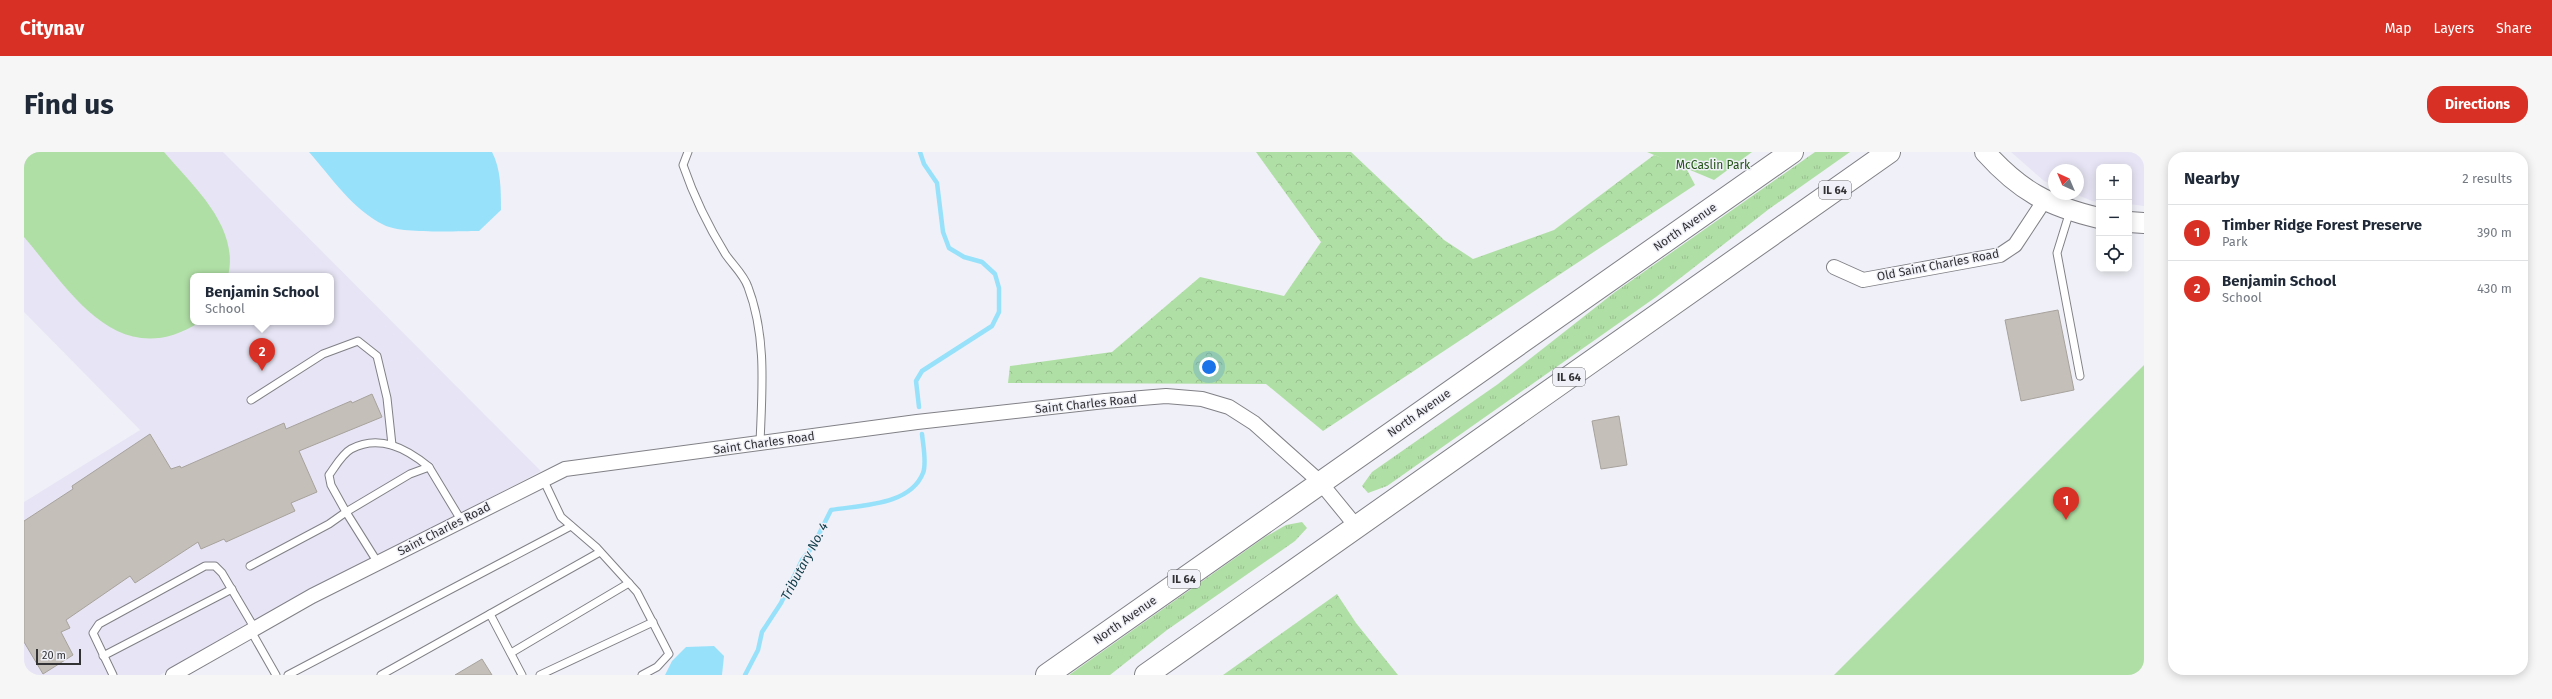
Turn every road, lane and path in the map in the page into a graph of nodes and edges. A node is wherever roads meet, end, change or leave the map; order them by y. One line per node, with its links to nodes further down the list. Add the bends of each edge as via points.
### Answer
1 (688, 152): 13 (lane, via 683,165 695,201 748,286 759,326 762,380)
2 (1792, 152): 17 (main road, North Avenue / IL 64)
3 (1889, 152): 21 (main road, IL 64)
4 (1984, 152): 5 (street, via 2017,183)
5 (2044, 201): 6 (street); 10 (street, Old Saint Charles Road, via 2015,245 2000,255 1863,280)
6 (2070, 211): 7 (street); 11 (lane, via 2057,252)
7 (2096, 217)
8 (2132, 222): 9 (street)
9 (2144, 223)
10 (1834, 267)
11 (2080, 376)
12 (251, 400): 14 (lane, via 323,354 358,342 377,356 387,398)
13 (760, 443): 16 (street, Saint Charles Road, via 565,469); 17 (street, Saint Charles Road, via 917,422 1166,396 1202,399 1229,407 1254,423)
14 (392, 445): 15 (lane, via 416,456); 18 (lane, via 384,442 350,450 329,475 331,485)
15 (429, 467): 18 (lane, via 410,474); 19 (lane)
16 (543, 479): 19 (street, Saint Charles Road); 20 (lane, via 561,517)
17 (1320, 482): 21 (street, Saint Charles Road); 40 (main road, North Avenue / IL 64)
18 (346, 512): 23 (lane); 24 (lane, via 329,524)
19 (461, 520): 23 (street, Saint Charles Road)
20 (571, 526): 22 (lane); 35 (lane)
21 (1356, 526): 41 (main road, IL 64)
22 (600, 552): 25 (lane); 27 (lane)
23 (378, 563): 29 (street, Saint Charles Road)
24 (250, 566)
25 (629, 583): 28 (lane, via 637,592); 30 (lane)
26 (232, 589): 29 (lane); 31 (lane); 31 (lane, via 215,566 206,566 99,624 93,633)
27 (490, 614): 30 (lane); 36 (lane)
28 (653, 622): 38 (lane); 39 (lane, via 669,654 657,668)
29 (253, 630): 33 (street, Saint Charles Road); 34 (lane)
30 (511, 653): 37 (lane)
31 (103, 656): 32 (lane)
32 (113, 675)
33 (173, 675)
34 (276, 675)
35 (288, 675)
36 (381, 675)
37 (522, 675)
38 (540, 675)
39 (642, 675)
40 (1047, 675)
41 (1146, 675)

